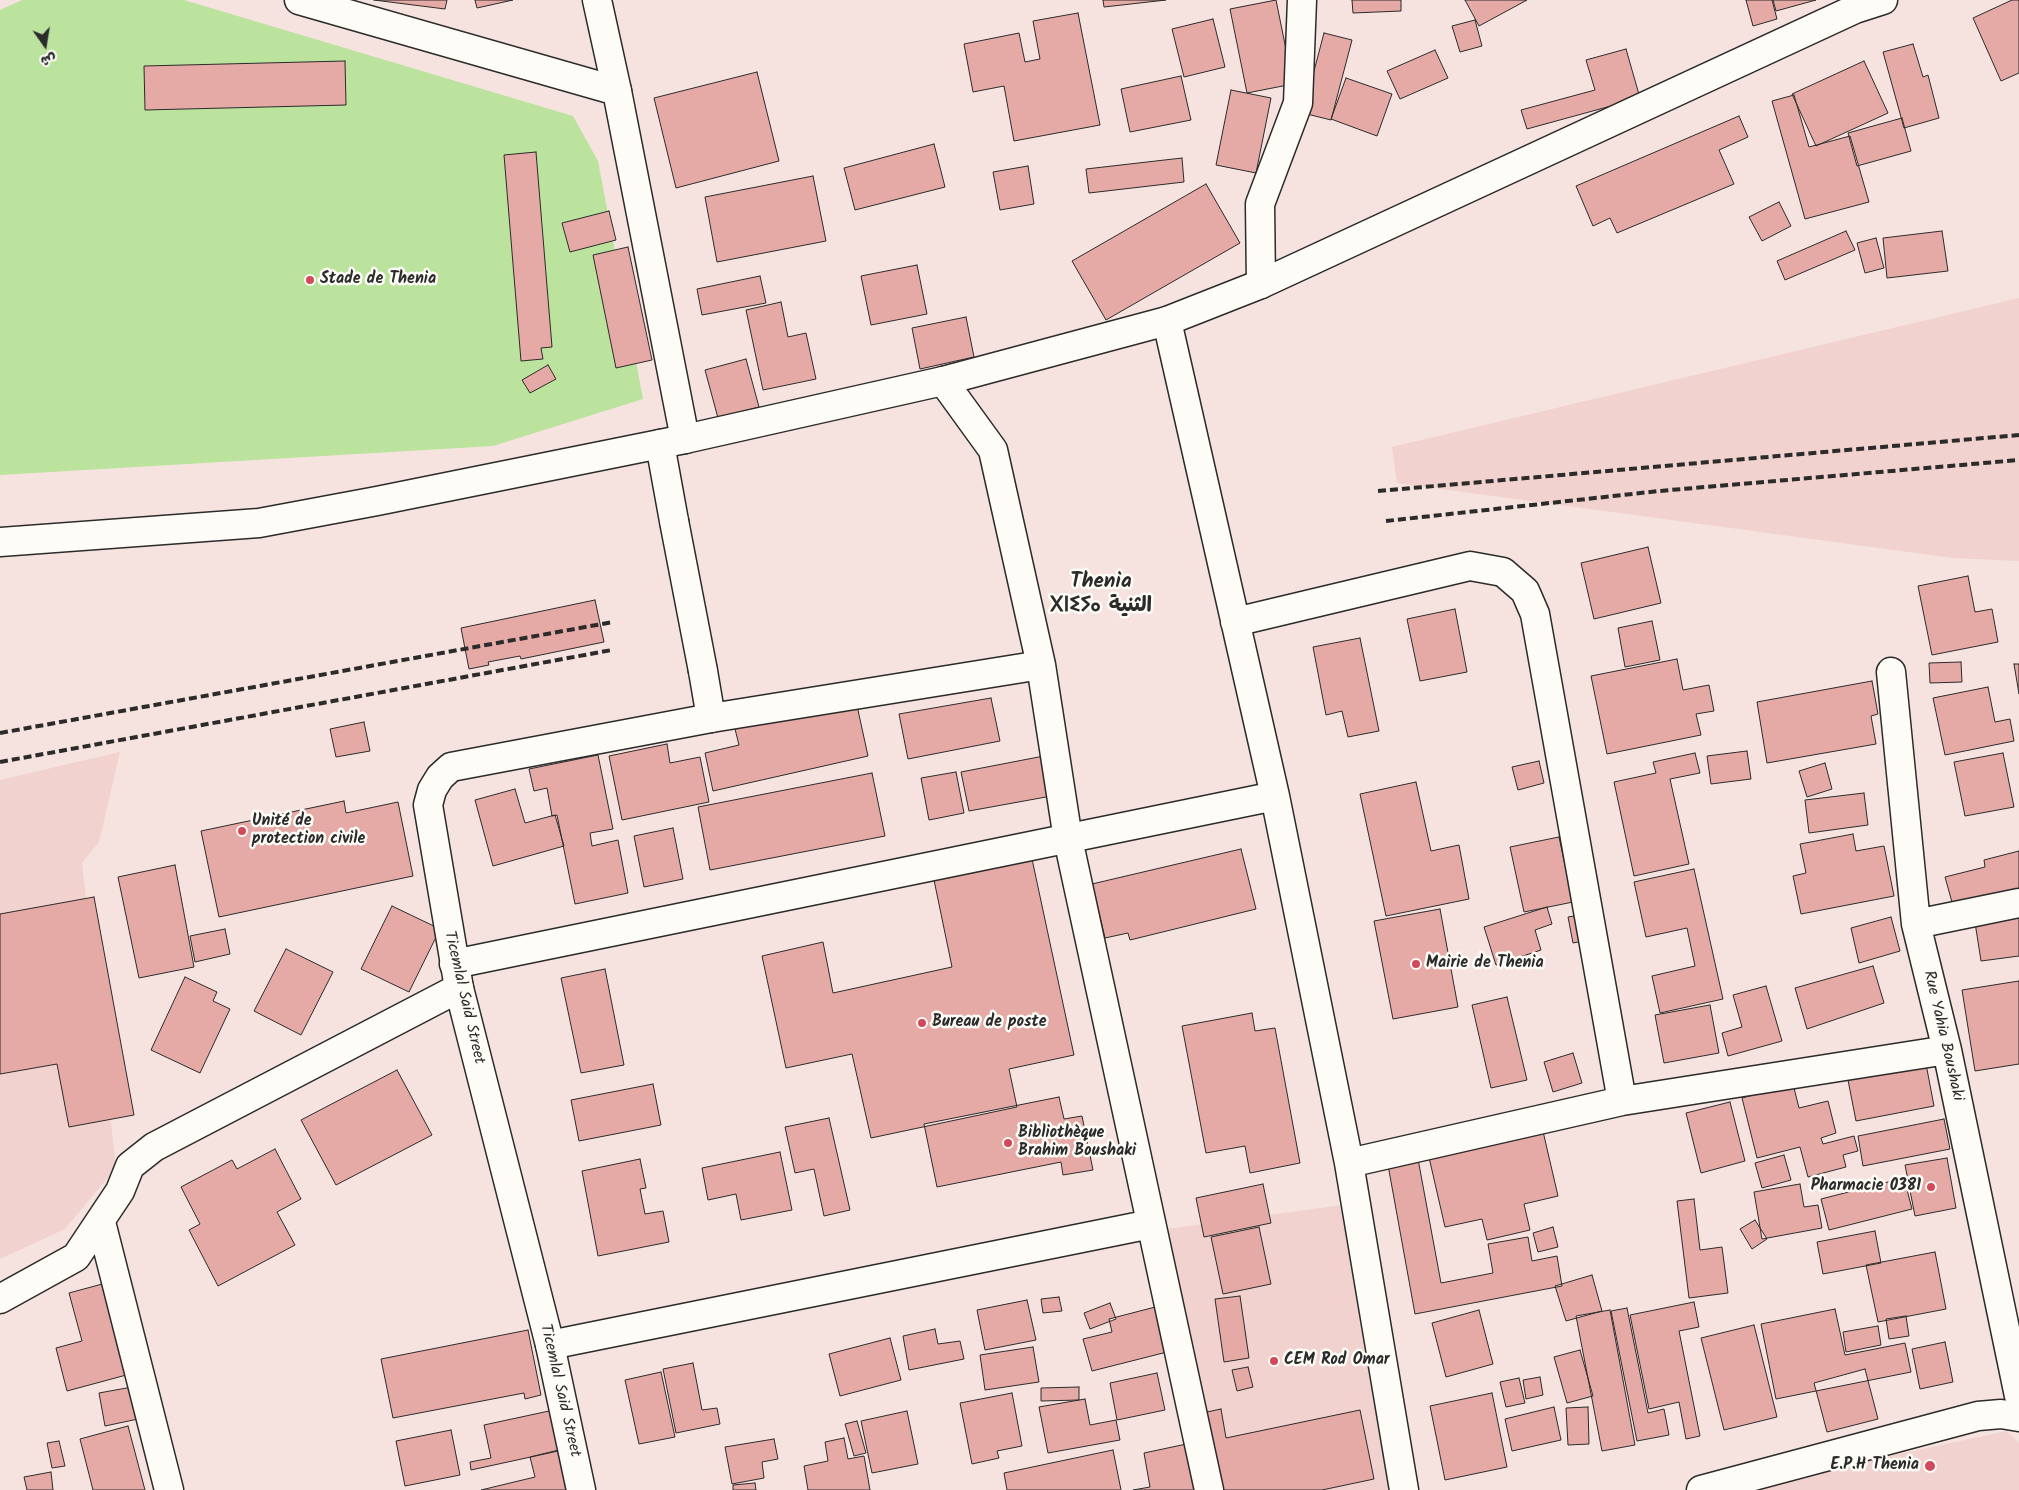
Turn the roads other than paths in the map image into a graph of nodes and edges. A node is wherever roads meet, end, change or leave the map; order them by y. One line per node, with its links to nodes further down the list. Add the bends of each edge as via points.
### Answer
1 (300, 0): 6 (street)
2 (597, 0): 6 (street)
3 (1302, 0): 7 (street, via 1298,103 1260,204)
4 (1883, 0): 5 (street)
5 (1854, 5): 7 (street)
6 (617, 91): 10 (street)
7 (1261, 284): 8 (street)
8 (1166, 320): 9 (street); 12 (street)
9 (944, 381): 10 (street); 13 (street, via 993,450)
10 (672, 442): 11 (street, via 259,523); 15 (street, bridge, via 674,521)
11 (0, 542)
12 (1235, 622): 16 (street); 22 (street, via 1470,566 1503,572 1525,591 1535,614)
13 (1041, 665): 15 (street, Ticemlal Said Street); 17 (street)
14 (1891, 672): 19 (street, Rue Yahia Boushaki)
15 (711, 718): 20 (street, Ticemlal Said Street, via 451,767 440,777 432,790 428,812)
16 (1275, 796): 17 (street); 23 (street)
17 (1068, 838): 20 (street); 25 (street)
18 (2019, 903): 19 (street)
19 (1916, 924): 21 (street, Rue Yahia Boushaki)
20 (456, 976): 24 (street, via 154,1147 130,1166 120,1191); 27 (street, Ticemlal Said Street)
21 (1947, 1050): 22 (street); 28 (street, Rue Yahia Boushaki)
22 (1622, 1101): 23 (street)
23 (1349, 1163): 33 (street)
24 (101, 1222): 26 (street, via 76,1257); 30 (street)
25 (1151, 1224): 27 (street); 32 (street)
26 (0, 1299)
27 (550, 1345): 31 (street, Ticemlal Said Street)
28 (2019, 1396)
29 (2019, 1417): 34 (street, via 2001,1414 1978,1416)
30 (170, 1490)
31 (581, 1490)
32 (1208, 1490)
33 (1404, 1490)
34 (1700, 1490)

